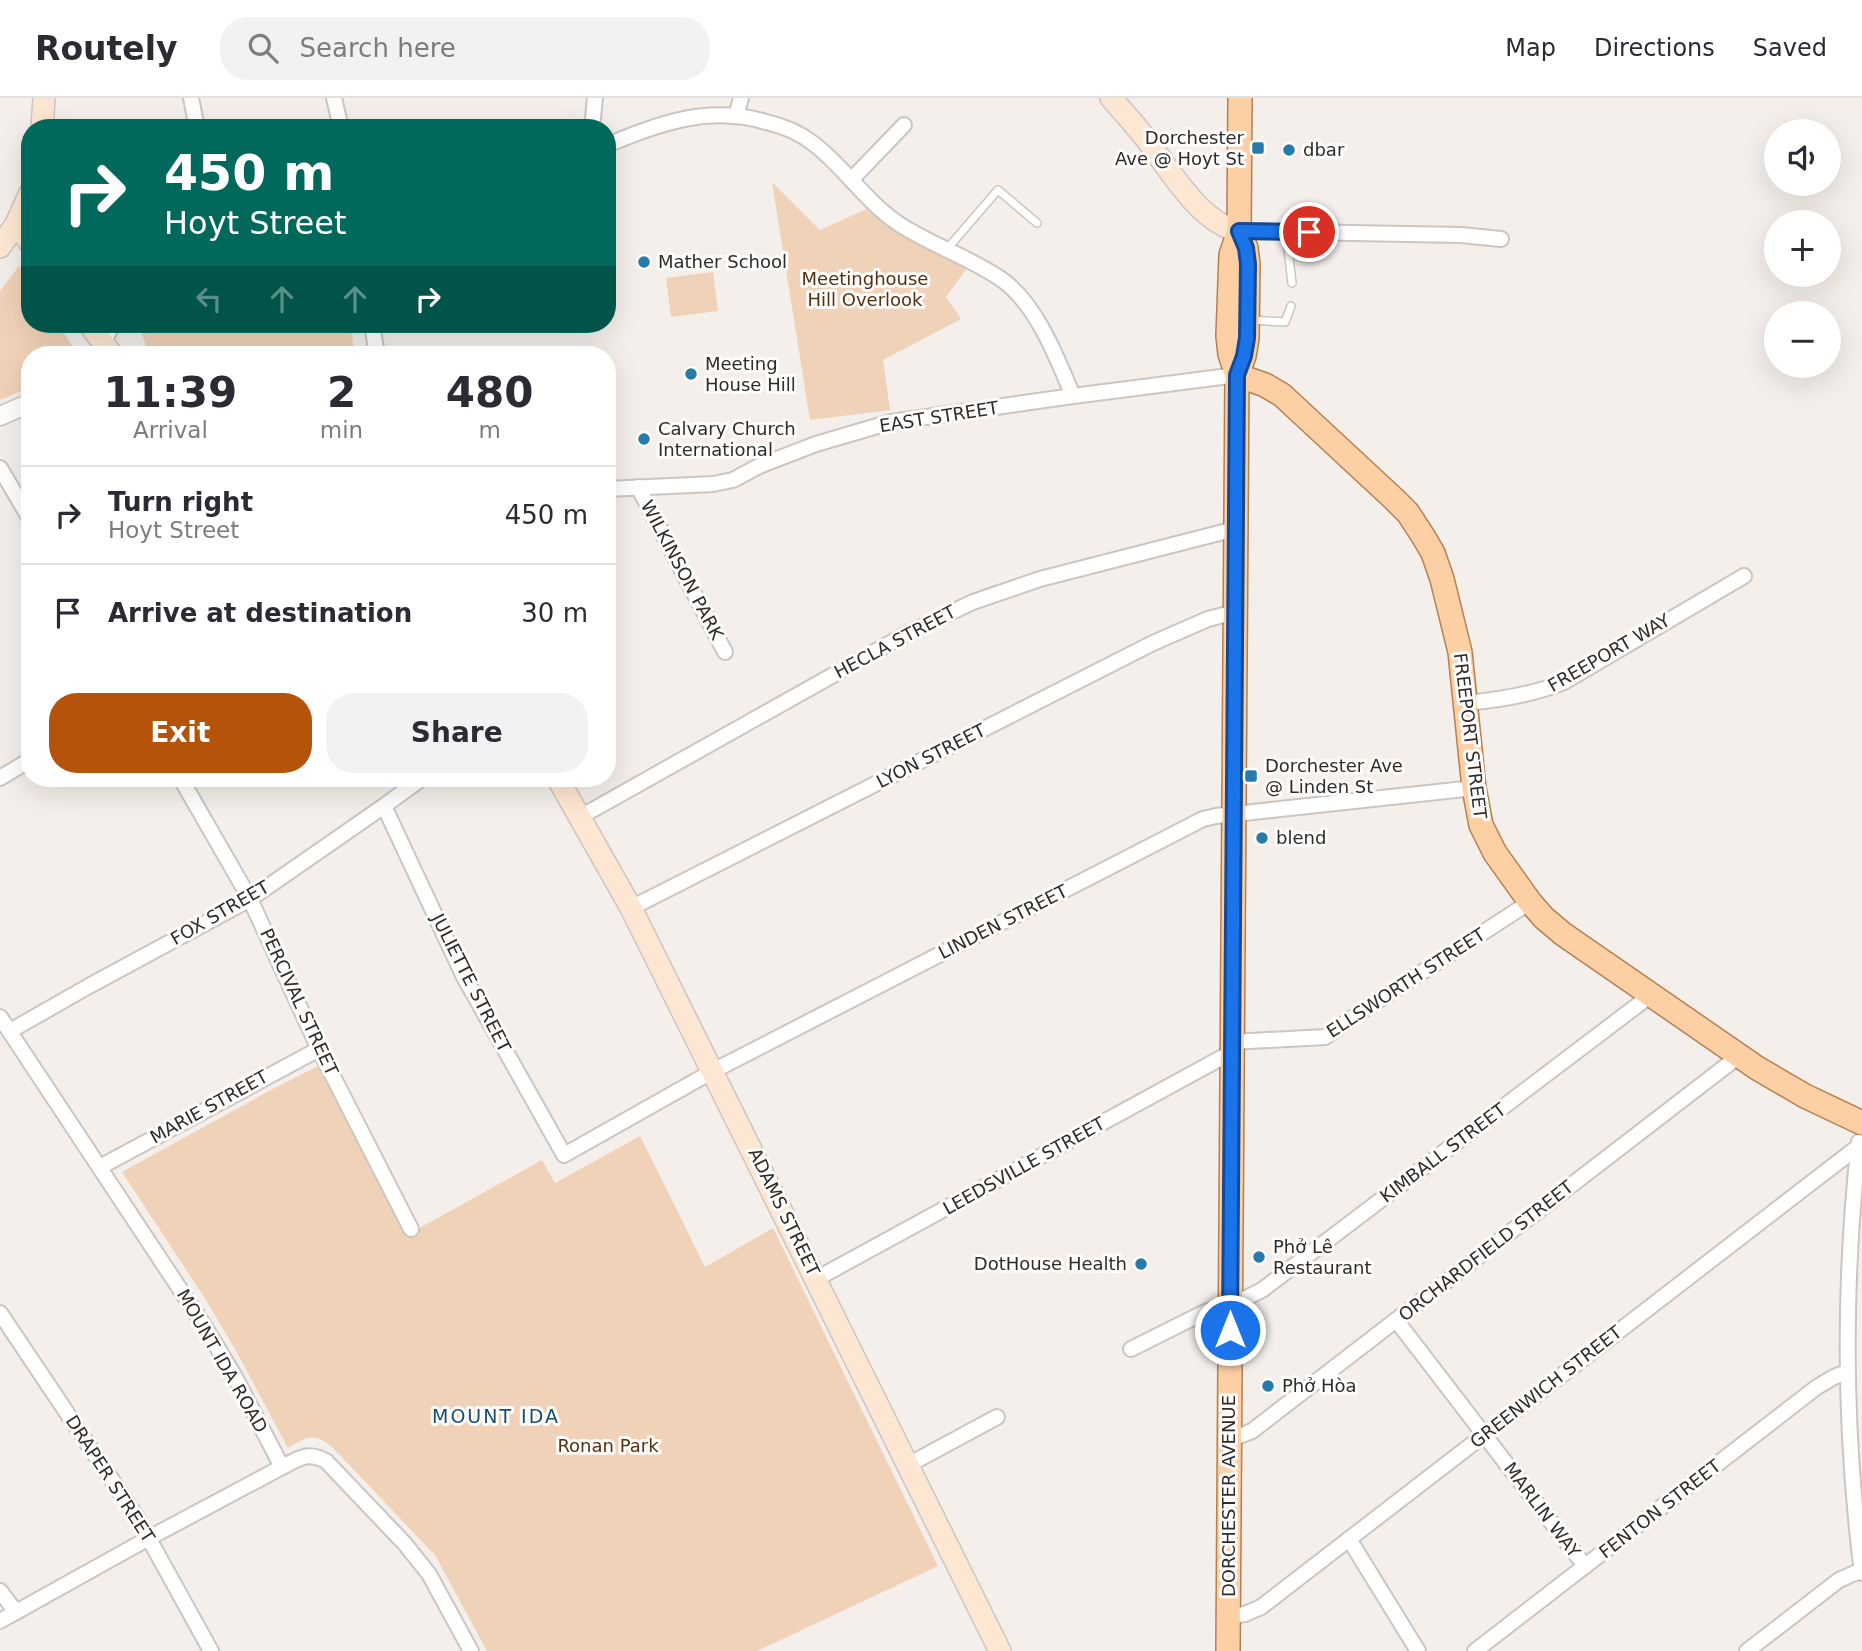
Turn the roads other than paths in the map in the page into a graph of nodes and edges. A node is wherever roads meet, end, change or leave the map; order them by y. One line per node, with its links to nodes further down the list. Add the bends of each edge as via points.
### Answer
1 (44, 98): 9 (main road)
2 (191, 98): 10 (street)
3 (334, 98): 11 (street)
4 (595, 98): 12 (street)
5 (741, 98): 8 (street)
6 (1111, 98): 20 (main road, via 1193,200 1211,218)
7 (1240, 98): 20 (main road, DORCHESTER AVENUE)
8 (736, 116): 14 (street, via 679,120); 15 (street, via 788,128 814,144)
9 (43, 119)
10 (195, 119)
11 (339, 119)
12 (593, 119)
13 (904, 125): 15 (street)
14 (616, 141)
15 (851, 180): 24 (street, via 897,223)
16 (21, 213): 18 (main road)
17 (1037, 223): 24 (lane, via 998,190)
18 (16, 224): 19 (main road); 23 (main road)
19 (21, 231)
20 (1239, 231): 21 (street); 27 (main road, DORCHESTER AVENUE, via 1248,256); 28 (main road, DORCHESTER AVENUE, via 1231,255 1228,336)
21 (1286, 232): 22 (street); 25 (lane)
22 (1501, 239)
23 (0, 247)
24 (946, 250): 29 (street, via 1003,280 1022,297)
25 (1292, 283)
26 (1291, 306): 27 (lane, via 1286,322)
27 (1247, 320): 28 (main road, DORCHESTER AVENUE)
28 (1237, 375): 29 (street, EAST STREET); 36 (main road, DORCHESTER AVENUE); 40 (main road, FREEPORT STREET, via 1288,400 1394,499 1419,529 1436,561 1452,615)
29 (1073, 396): 33 (street, EAST STREET, via 891,422 816,444 733,480)
30 (21, 407): 31 (street)
31 (0, 416)
32 (0, 468): 35 (street)
33 (638, 487): 34 (street, EAST STREET); 39 (street, WILKINSON PARK)
34 (616, 488)
35 (21, 504)
36 (1235, 529): 38 (main road, DORCHESTER AVENUE); 49 (street, HECLA STREET, via 1040,579 973,602 900,637)
37 (1744, 576): 40 (street, FREEPORT WAY, via 1564,682 1509,699)
38 (1235, 612): 48 (main road, DORCHESTER AVENUE); 52 (street, LYON STREET, via 1153,643)
39 (725, 652)
40 (1466, 703): 46 (main road, FREEPORT STREET)
41 (21, 765): 42 (street)
42 (0, 778)
43 (186, 787): 50 (street, PERCIVAL STREET)
44 (410, 787): 47 (street, FOX STREET)
45 (563, 787): 49 (main road, ADAMS STREET)
46 (1474, 788): 48 (street, LINDEN STREET); 51 (main road, FREEPORT STREET, via 1478,817 1490,845)
47 (384, 806): 50 (street, FOX STREET); 61 (street, JULIETTE STREET, via 463,975)
48 (1233, 814): 56 (main road, DORCHESTER AVENUE); 59 (street, LINDEN STREET, via 1203,819)
49 (580, 817): 52 (main road, ADAMS STREET)
50 (250, 899): 55 (street, FOX STREET); 57 (street, PERCIVAL STREET)
51 (1530, 902): 53 (main road, FREEPORT STREET, via 1563,934); 56 (street, ELLSWORTH STREET, via 1325,1037)
52 (631, 908): 59 (main road, ADAMS STREET)
53 (1651, 995): 58 (main road, FREEPORT STREET); 65 (street, KIMBALL STREET, via 1262,1290)
54 (0, 1017): 55 (street, MOUNT IDA ROAD)
55 (10, 1031): 62 (street, MOUNT IDA ROAD)
56 (1232, 1047): 64 (street, LEEDSVILLE STREET); 65 (main road, DORCHESTER AVENUE)
57 (319, 1049): 62 (street, MARIE STREET); 63 (street, PERCIVAL STREET)
58 (1739, 1056): 60 (main road, FREEPORT STREET); 67 (street, ORCHARDFIELD STREET)
59 (713, 1070): 61 (street, LINDEN STREET); 64 (main road, ADAMS STREET)
60 (1861, 1131): 69 (street, via 1849,1262); 71 (street, GREENWICH STREET)
61 (564, 1156)
62 (100, 1167): 74 (street, MOUNT IDA ROAD, via 205,1327)
63 (411, 1229)
64 (816, 1279): 73 (main road, ADAMS STREET)
65 (1230, 1303): 68 (street, KIMBALL STREET); 72 (main road, DORCHESTER AVENUE)
66 (0, 1313): 75 (street, DRAPER STREET)
67 (1396, 1320): 71 (street, MARLIN WAY); 72 (street, ORCHARDFIELD STREET, via 1252,1431)
68 (1131, 1349)
69 (1847, 1372): 77 (street, FENTON STREET, via 1817,1387); 78 (street)
70 (997, 1417): 73 (street)
71 (1484, 1435): 76 (street, GREENWICH STREET); 77 (street, MARLIN WAY)
72 (1229, 1440): 81 (main road, DORCHESTER AVENUE)
73 (908, 1465): 83 (main road, ADAMS STREET)
74 (282, 1467): 75 (street); 85 (street, via 304,1456 326,1461 429,1574)
75 (149, 1538): 80 (street); 84 (street, DRAPER STREET)
76 (1349, 1539): 81 (street, GREENWICH STREET, via 1261,1607); 87 (street)
77 (1585, 1566): 88 (street, FENTON STREET)
78 (1862, 1572): 89 (street, via 1839,1580)
79 (0, 1591): 80 (street)
80 (16, 1612): 82 (street)
81 (1228, 1617): 86 (main road, DORCHESTER AVENUE)
82 (0, 1621)
83 (995, 1649)
84 (211, 1651)
85 (471, 1651)
86 (1228, 1651)
87 (1419, 1651)
88 (1475, 1651)
89 (1747, 1651)

